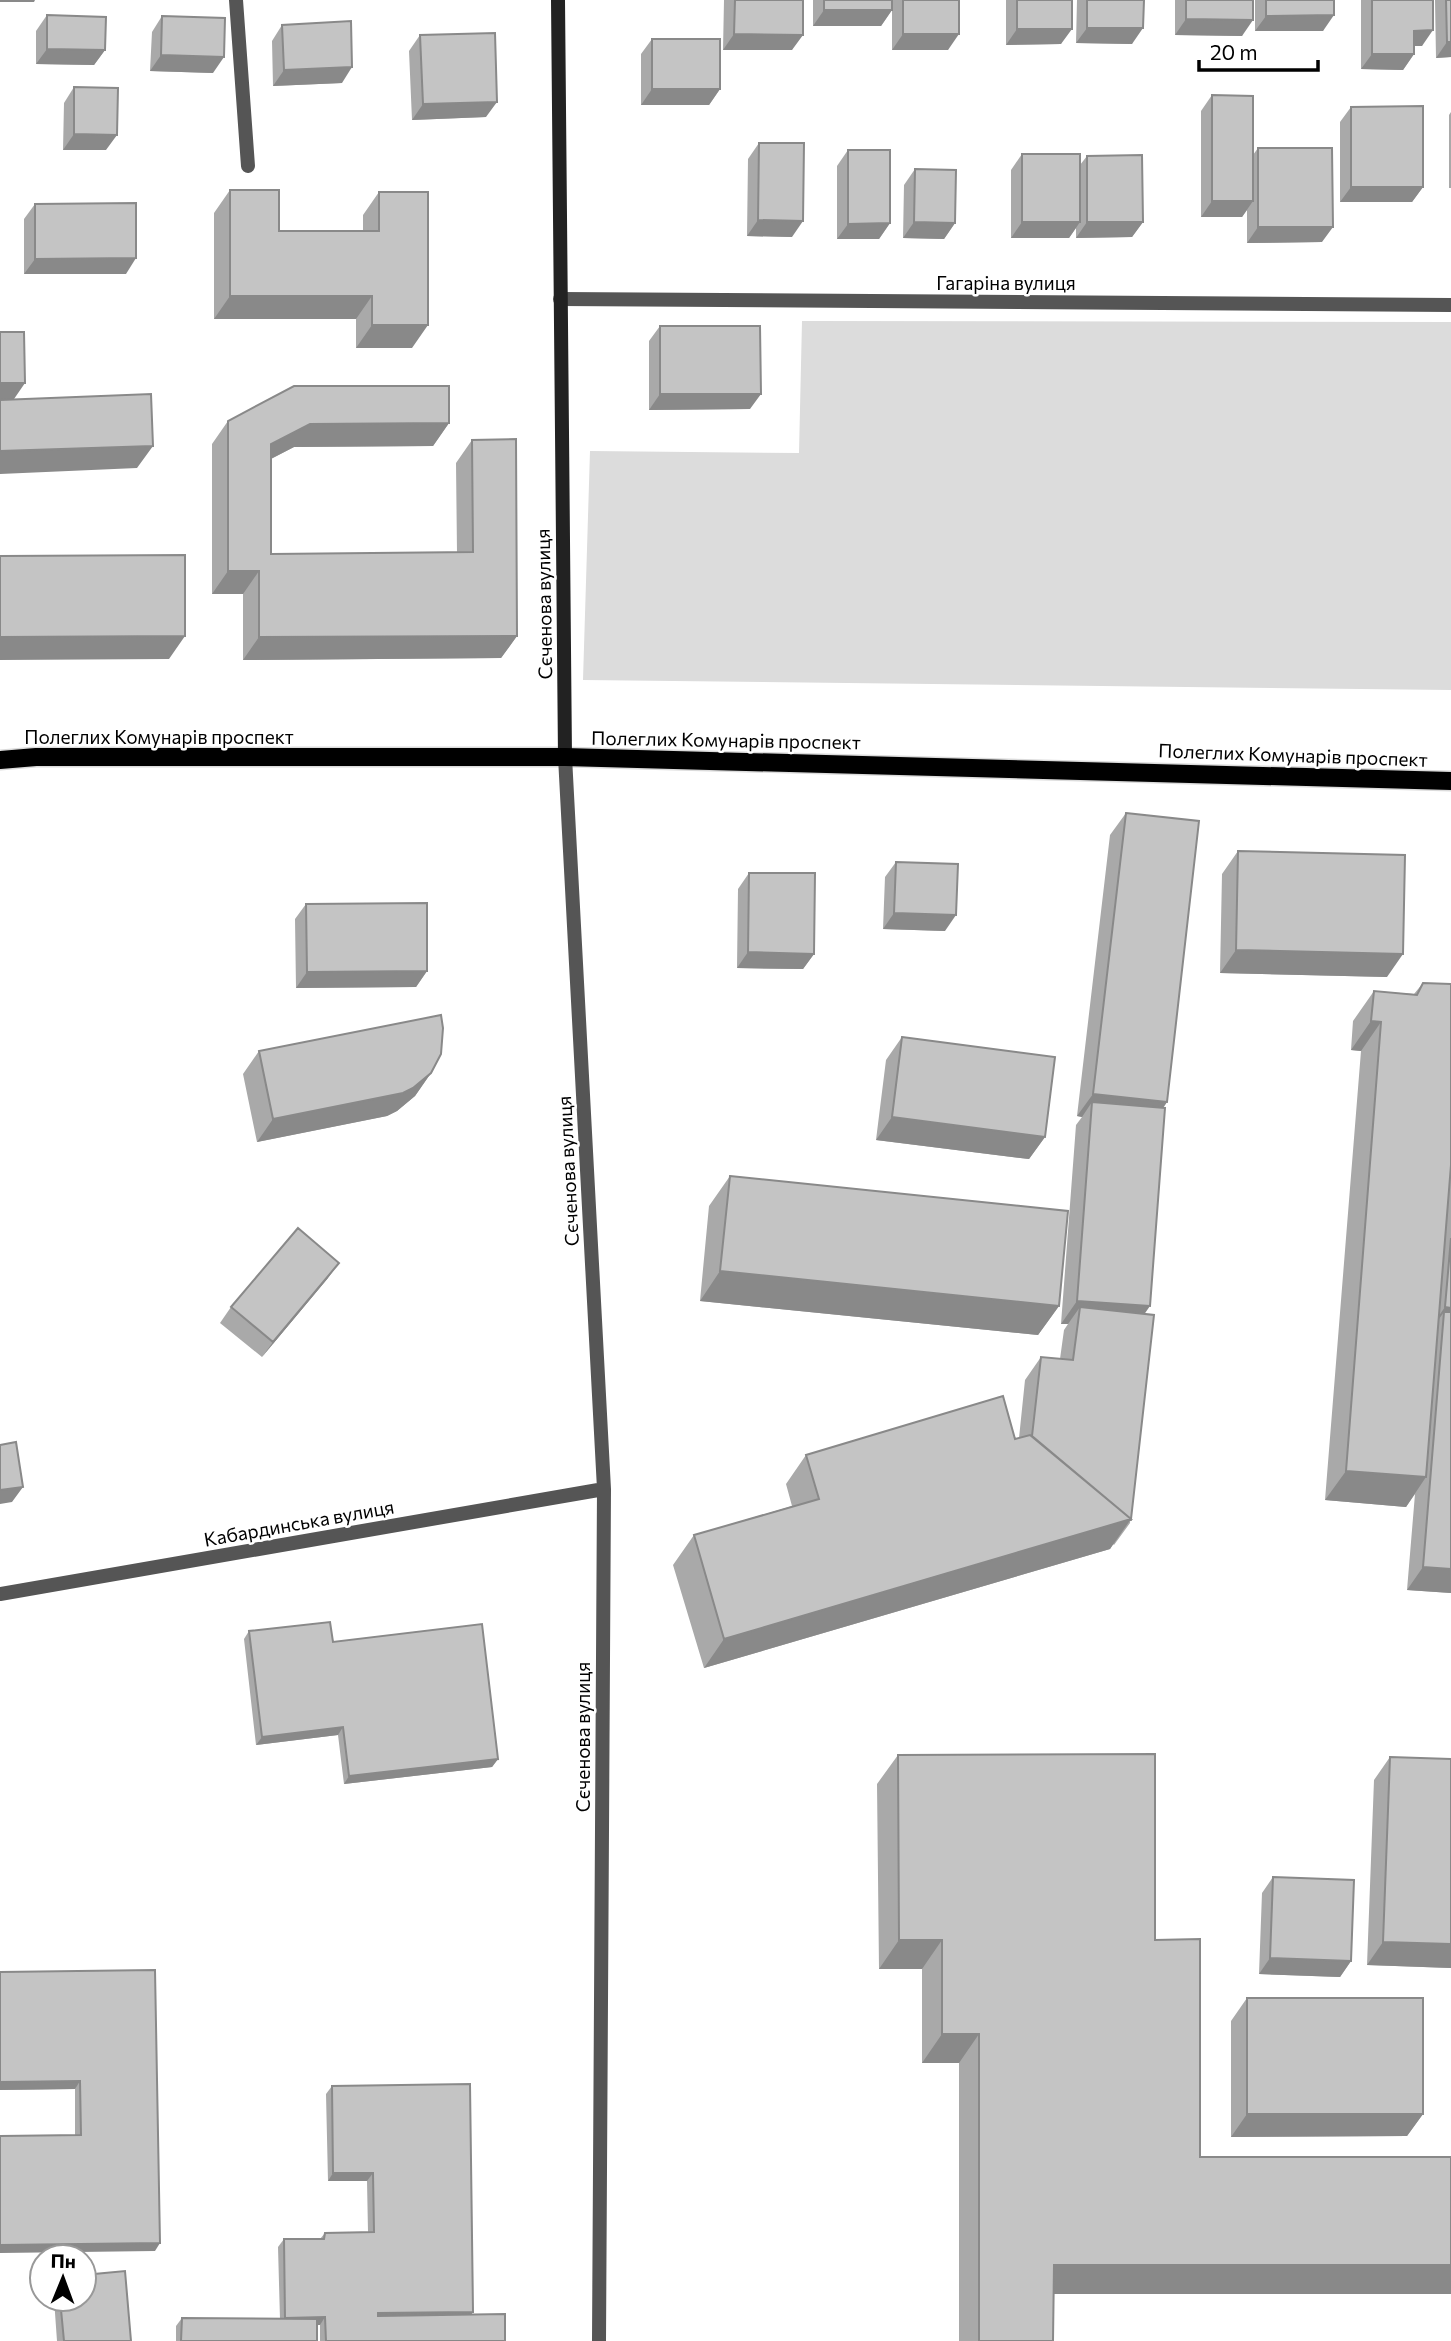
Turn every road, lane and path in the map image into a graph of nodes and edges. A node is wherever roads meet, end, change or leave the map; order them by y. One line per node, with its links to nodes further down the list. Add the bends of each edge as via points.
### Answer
1 (236, 0): 3 (street)
2 (558, 0): 4 (street, Сєченова вулиця)
3 (248, 166)
4 (560, 299): 5 (street, Гагаріна вулиця); 6 (street, Сєченова вулиця)
5 (1451, 305)
6 (565, 757): 7 (main road, Полеглих Комунарів проспект); 8 (main road, Полеглих Комунарів проспект); 9 (street, Сєченова вулиця)
7 (0, 760)
8 (1451, 781)
9 (604, 1489): 10 (street, Кабардинська вулиця); 11 (street, Сєченова вулиця)
10 (0, 1594)
11 (599, 2341)

